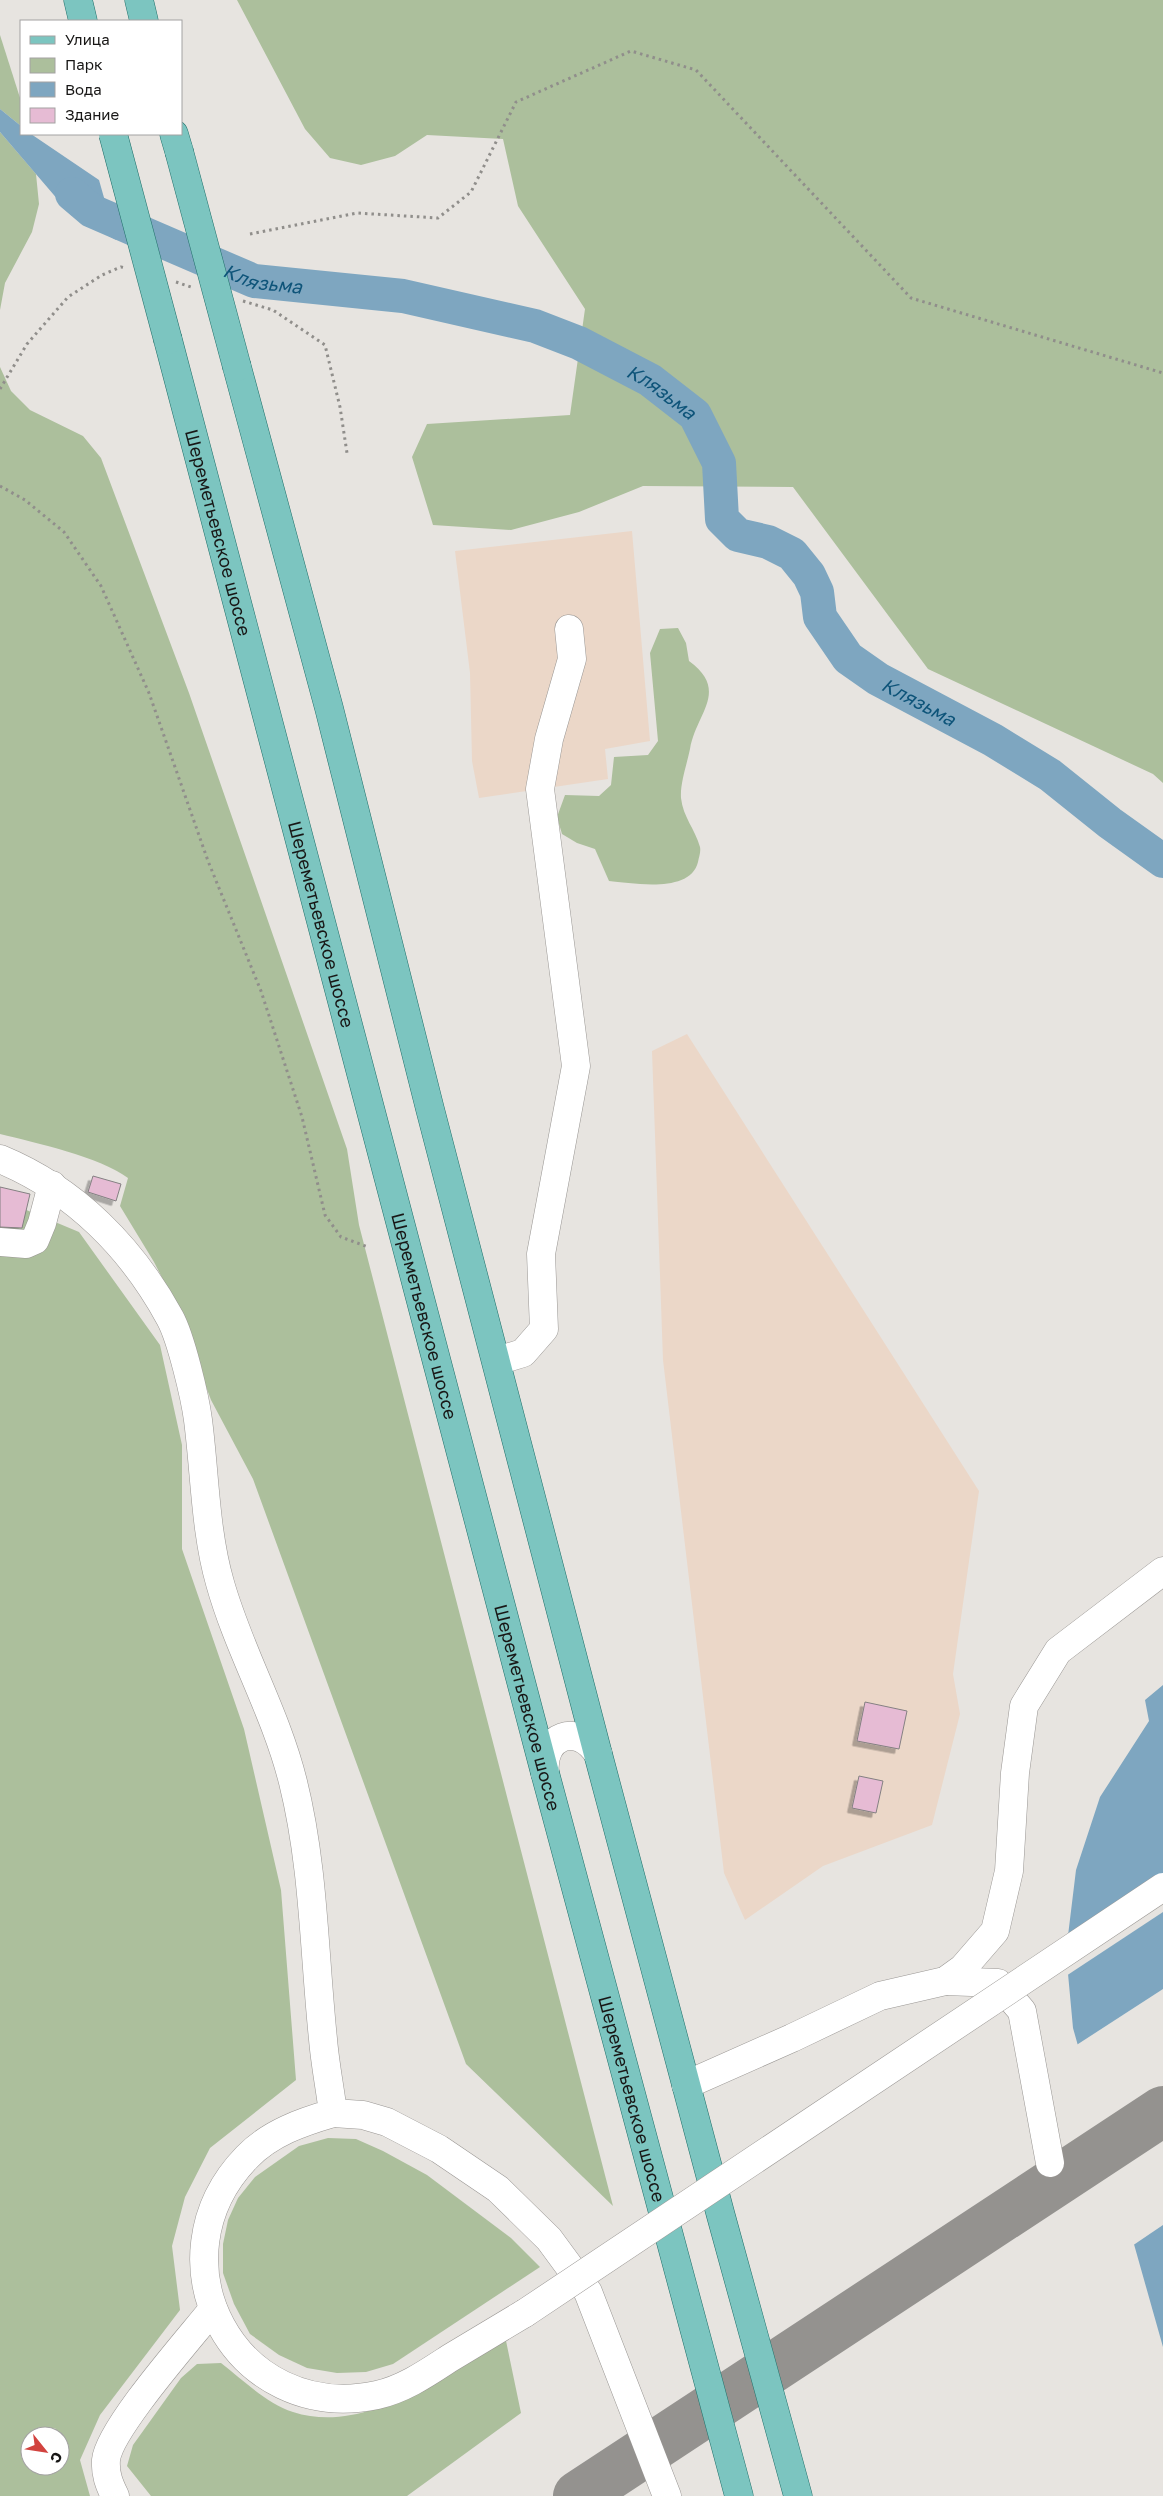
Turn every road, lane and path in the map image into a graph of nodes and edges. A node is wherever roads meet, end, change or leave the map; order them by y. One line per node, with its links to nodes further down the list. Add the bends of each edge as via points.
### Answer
1 (78, 0): 3 (main road)
2 (139, 0): 4 (main road)
3 (83, 20)
4 (144, 20)
5 (113, 135): 18 (main road, Шереметьевское шоссе, bridge)
6 (177, 142): 15 (main road, bridge, via 329,708)
7 (250, 234): 8 (path, via 357,213 438,218 471,192 516,102 631,51 696,70 911,298)
8 (1163, 373)
9 (0, 486): 14 (path, via 25,500 64,532 101,586 149,693 208,861 261,991 302,1117 325,1215 341,1237)
10 (569, 629): 15 (street, via 572,659 540,789 576,1066 541,1254 544,1330 523,1353)
11 (0, 1159): 12 (street)
12 (52, 1185): 13 (street, via 35,1240 26,1244); 22 (street, via 108,1230 132,1257 172,1320 198,1417 219,1581 293,1780 306,1846 323,2040)
13 (0, 1242)
14 (368, 1247)
15 (497, 1361): 17 (main road)
16 (1163, 1571): 20 (street, via 1058,1651 1024,1706 1015,1773 1009,1871 995,1931 963,1968)
17 (598, 1754): 18 (street, via 592,1744 581,1737 568,1736 548,1748 544,1760); 21 (main road)
18 (545, 1773): 27 (main road, Шереметьевское шоссе)
19 (1163, 1887): 24 (street, bridge, via 525,2313 408,2385 377,2395 346,2399 314,2396 284,2387 245,2359 222,2332)
20 (945, 1981): 21 (street, via 880,1996); 23 (street, via 998,1984 1022,2011)
21 (686, 2084): 28 (main road)
22 (333, 2113): 24 (street, via 306,2121 266,2141 247,2156 232,2175 218,2198 203,2257 205,2284); 26 (street, via 363,2115 387,2122 439,2149 498,2190 549,2239 588,2292)
23 (1050, 2163)
24 (213, 2309): 25 (street, via 116,2432 106,2458 107,2480)
25 (116, 2496)
26 (667, 2496)
27 (739, 2496)
28 (798, 2496)

